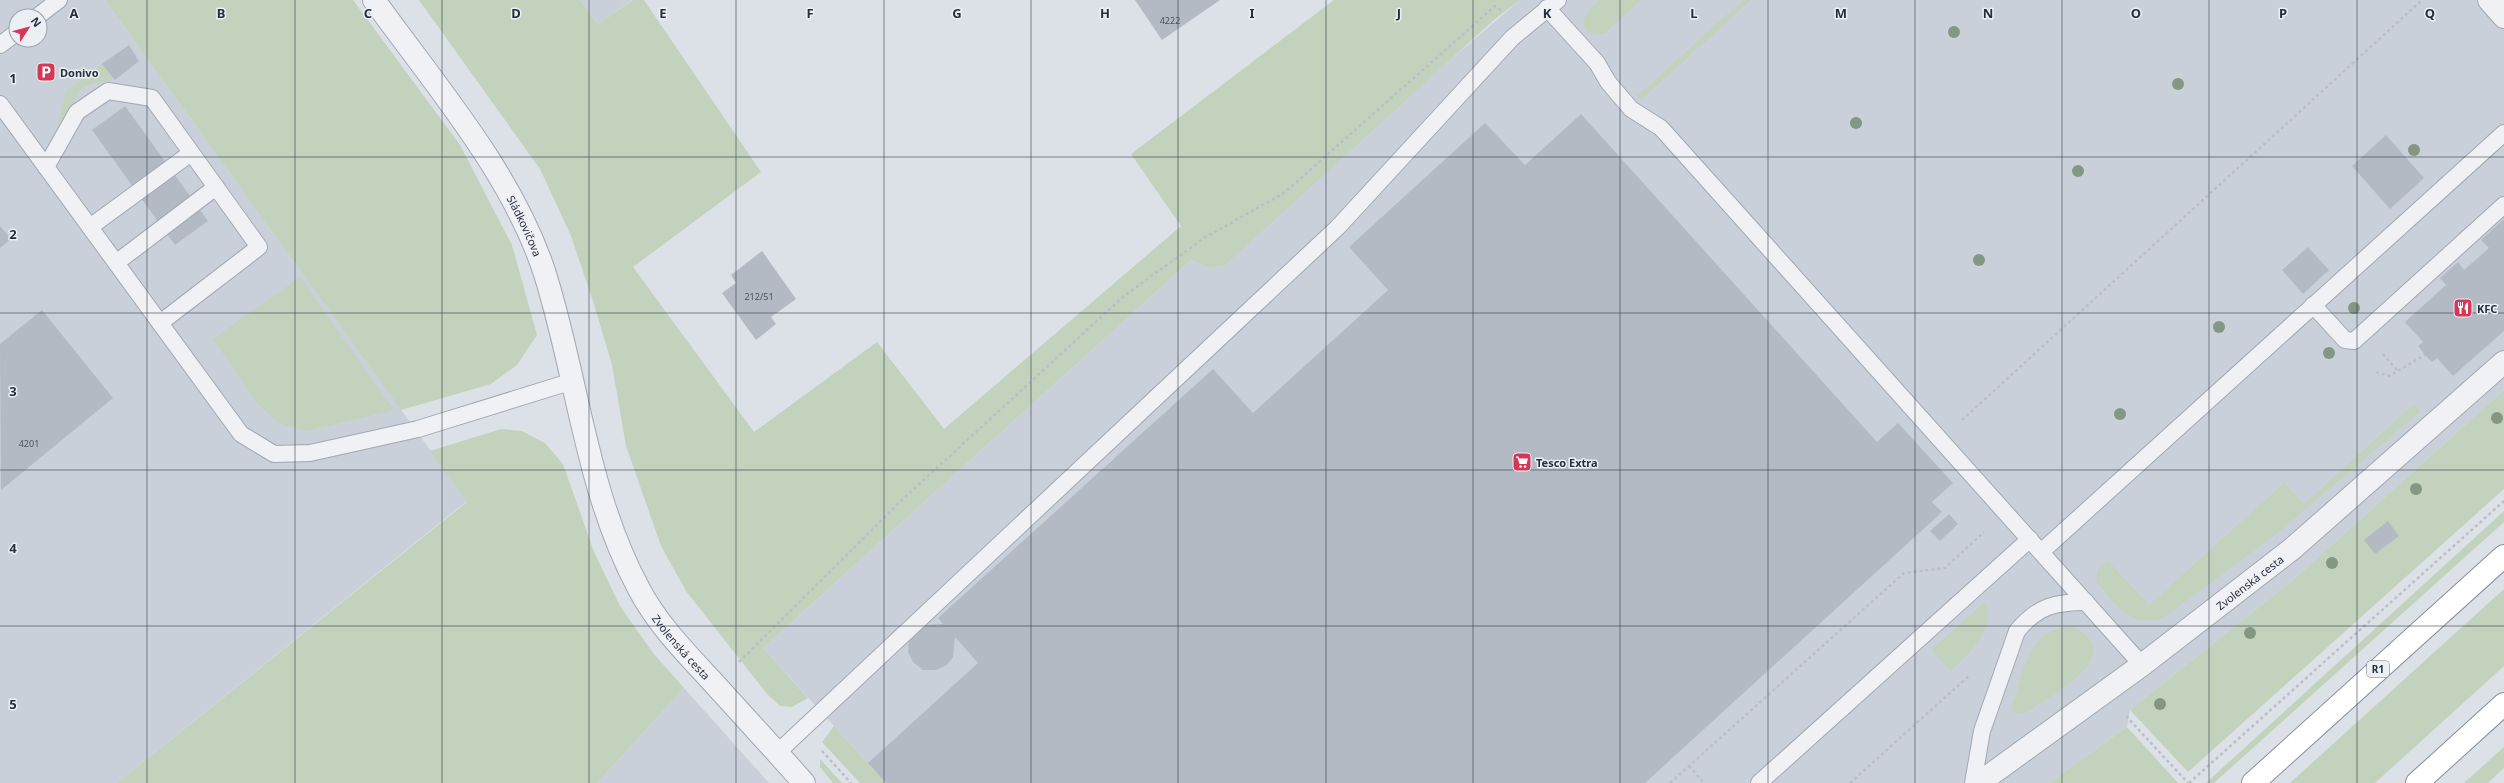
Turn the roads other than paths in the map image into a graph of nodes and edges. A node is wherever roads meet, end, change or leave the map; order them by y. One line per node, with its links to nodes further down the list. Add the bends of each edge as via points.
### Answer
1 (59, 0): 5 (lane)
2 (374, 0): 18 (street, Sládkovičova, via 478,145 517,210 545,273)
3 (2489, 0): 6 (street)
4 (1552, 4): 20 (lane, via 1597,63 1608,82 1631,109 1661,128); 26 (lane, via 1528,23 1338,227)
5 (48, 8)
6 (2504, 17)
7 (0, 104): 10 (lane)
8 (2504, 133): 15 (lane)
9 (191, 153): 10 (lane, via 152,98 108,92 77,112); 11 (lane); 13 (lane)
10 (46, 167): 13 (lane)
11 (216, 187): 14 (lane); 16 (lane, via 259,247)
12 (2504, 205): 15 (lane, via 2354,341 2345,340)
13 (90, 227): 14 (lane)
14 (116, 263): 16 (lane)
15 (2313, 305): 21 (lane)
16 (160, 323): 18 (lane, via 241,434 274,454 310,453 418,428)
17 (2504, 362): 24 (street, Zvolenská cesta, via 2292,549)
18 (573, 381): 19 (street, Sládkovičova)
19 (597, 486): 26 (street, Zvolenská cesta, via 620,548 639,589 654,612 689,656)
20 (2030, 539): 21 (lane); 28 (lane)
21 (2041, 552): 23 (lane)
22 (2504, 556): 31 (highway, R1)
23 (2086, 602): 24 (lane); 29 (lane, via 2063,602 2043,608 2029,617 2017,631 1982,731)
24 (2142, 665): 30 (street, Zvolenská cesta)
25 (2504, 704): 32 (highway)
26 (777, 753): 27 (street, Zvolenská cesta)
27 (804, 783)
28 (1759, 783)
29 (1973, 783)
30 (1979, 783)
31 (2253, 783)
32 (2417, 783)

